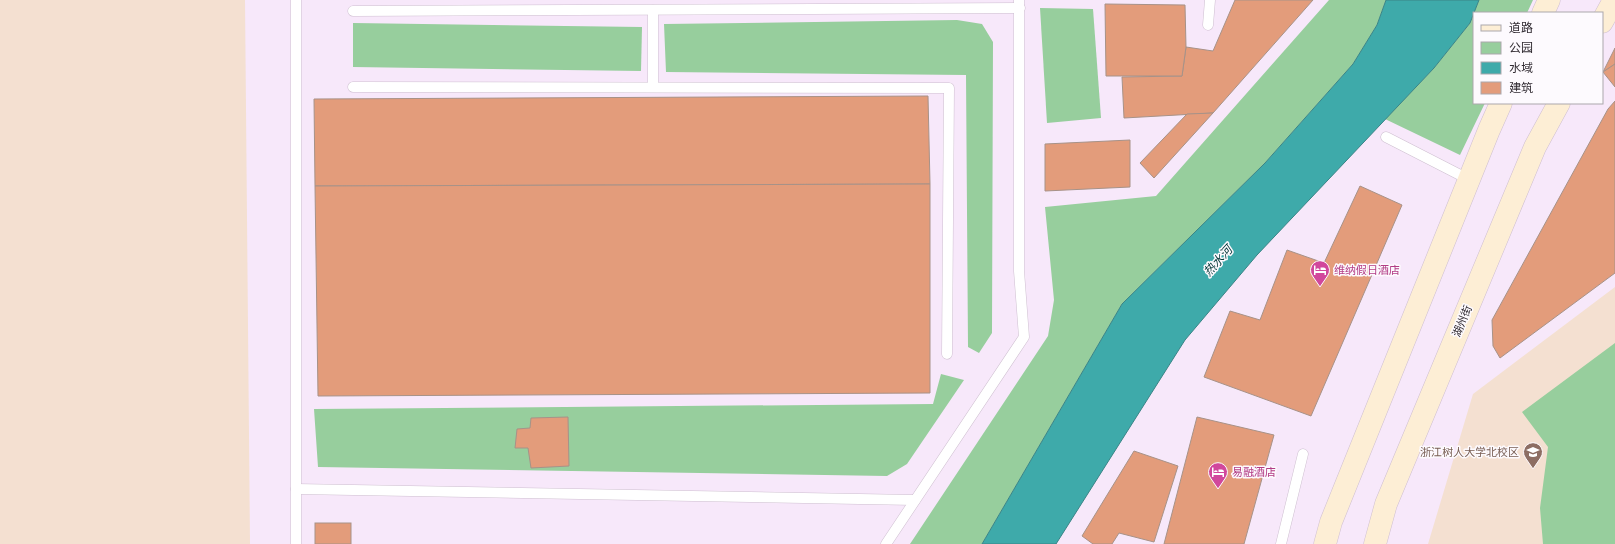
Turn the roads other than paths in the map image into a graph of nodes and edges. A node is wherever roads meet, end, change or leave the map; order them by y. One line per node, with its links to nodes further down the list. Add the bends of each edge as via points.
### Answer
1 (296, 0): 19 (lane)
2 (1210, 0): 10 (lane)
3 (1549, 0): 8 (main road)
4 (1614, 0): 9 (main road)
5 (1019, 4): 6 (lane); 20 (lane, via 1019,271 1024,337)
6 (653, 10): 7 (lane); 12 (lane)
7 (353, 11)
8 (1543, 12)
9 (1603, 20)
10 (1208, 25)
11 (353, 87): 12 (lane)
12 (653, 87): 17 (lane, via 949,88)
13 (1501, 104): 16 (main road)
14 (1558, 104): 25 (main road, 湖州街, via 1536,147 1389,497)
15 (1386, 137): 16 (lane)
16 (1468, 180): 24 (main road, via 1331,522)
17 (947, 354)
18 (1303, 454): 23 (lane)
19 (296, 489): 20 (lane); 21 (lane)
20 (916, 500): 22 (lane)
21 (296, 544)
22 (886, 544)
23 (1282, 544)
24 (1325, 544)
25 (1375, 544)

